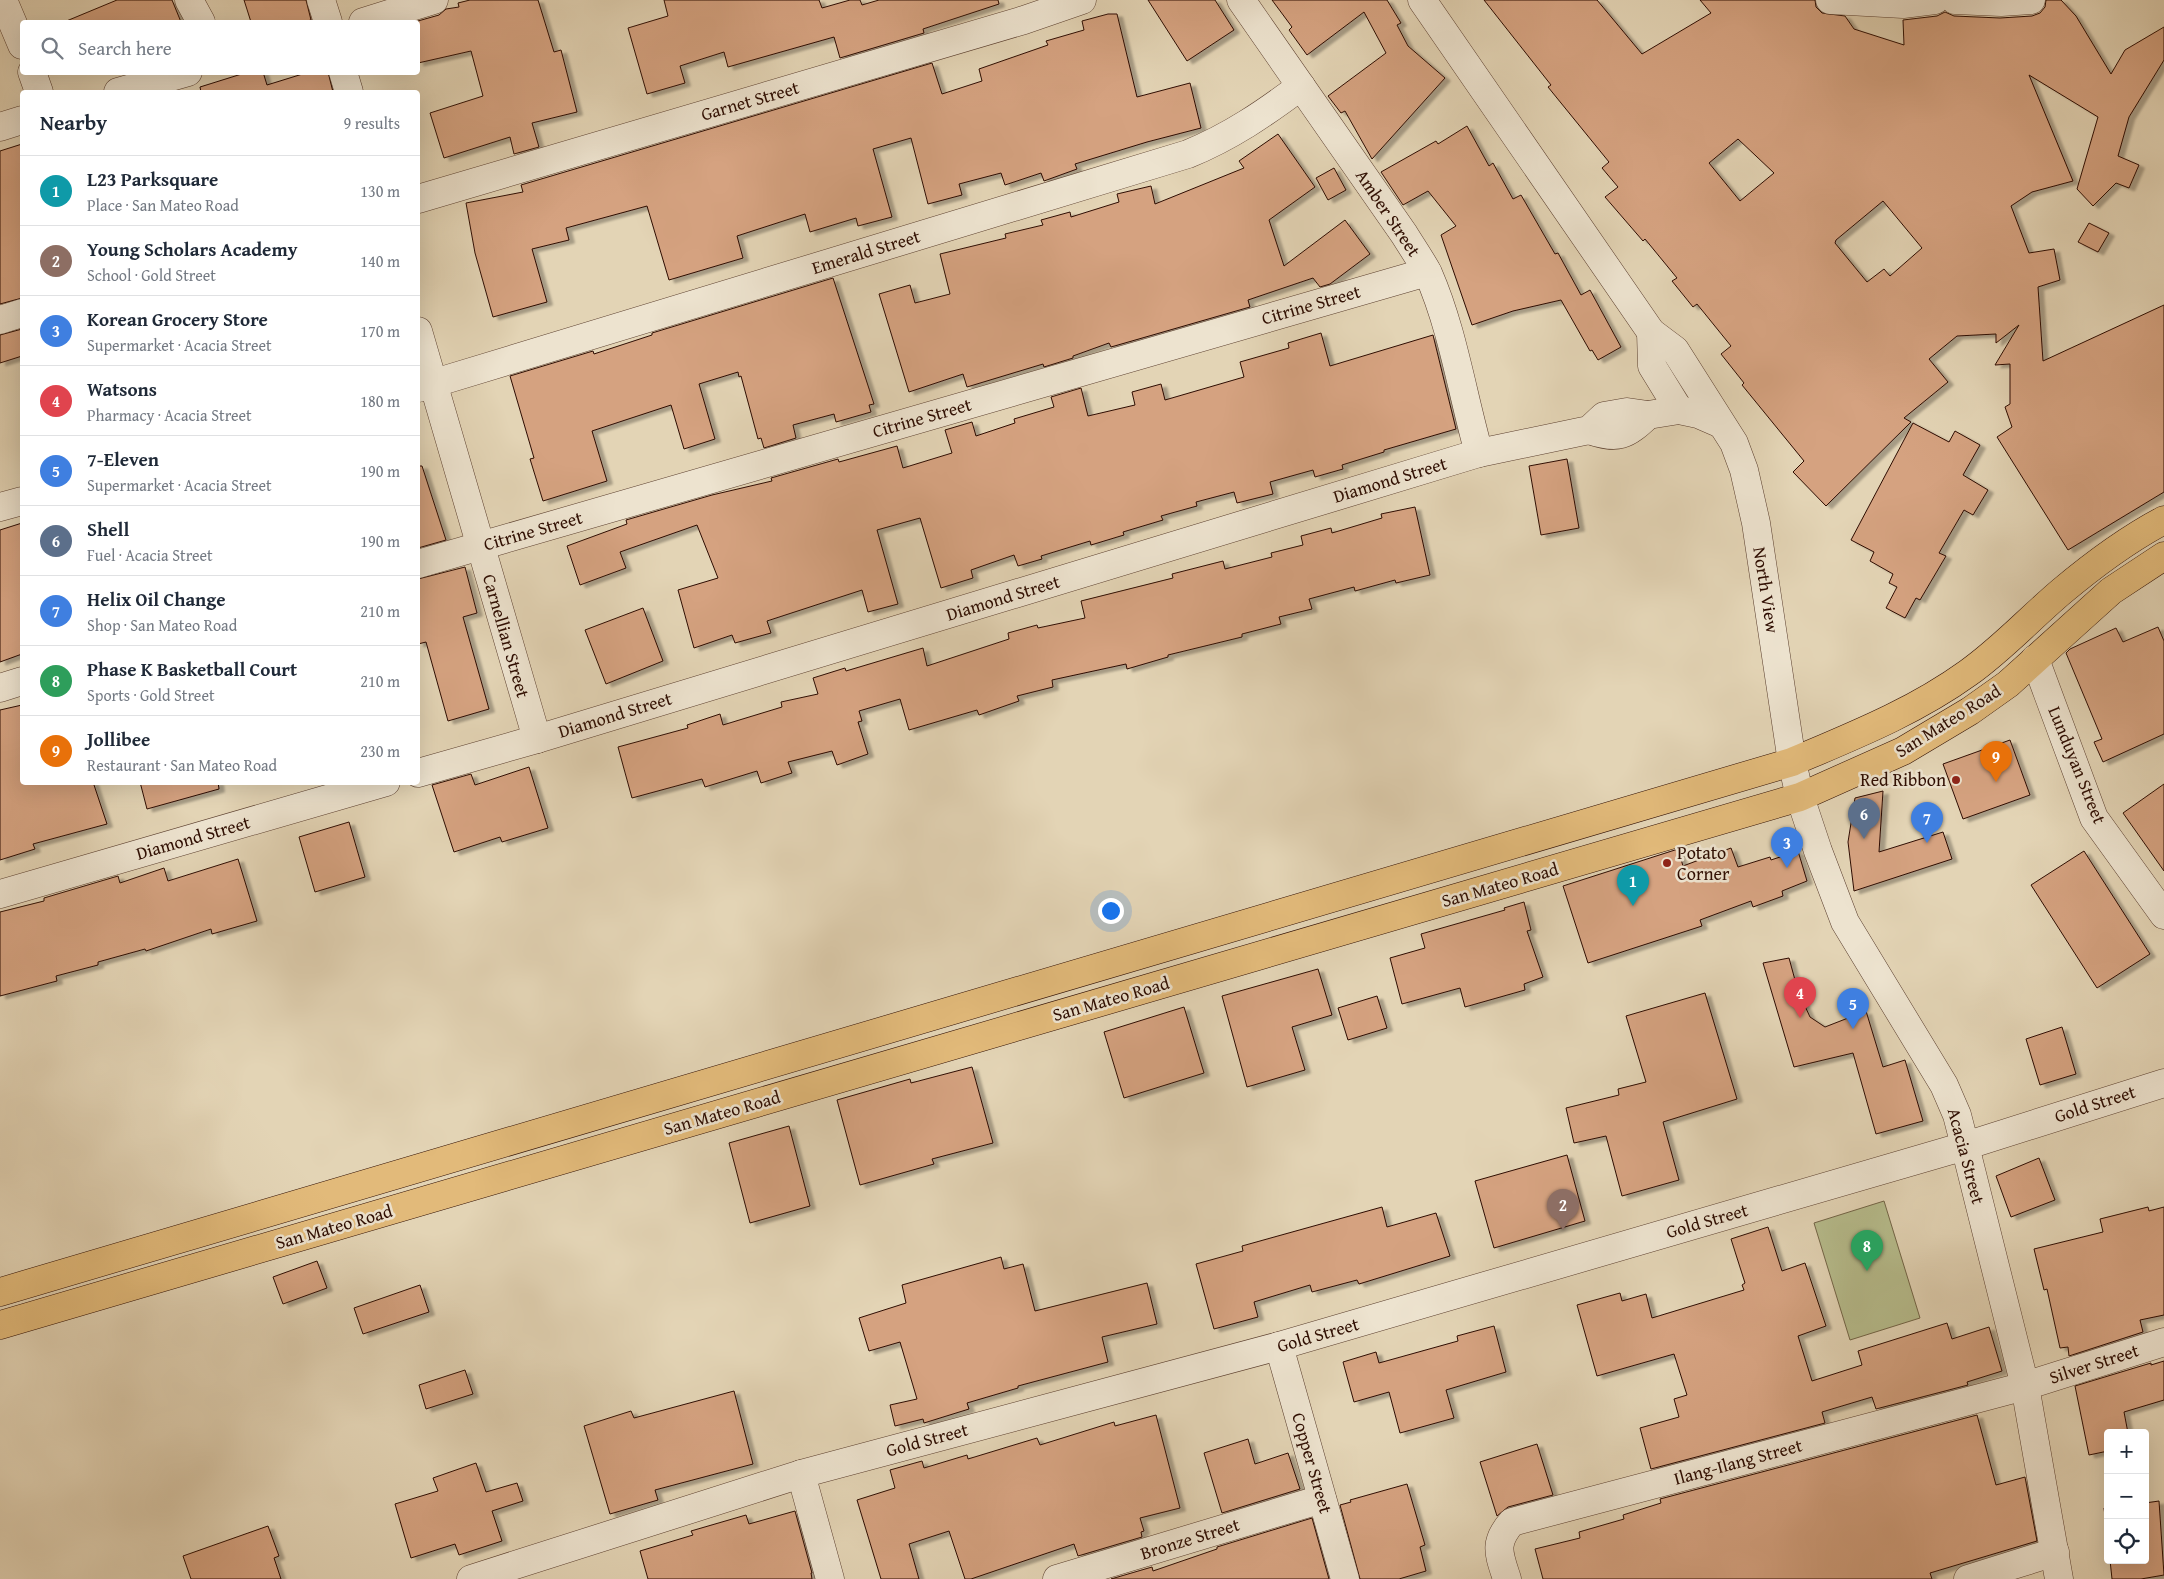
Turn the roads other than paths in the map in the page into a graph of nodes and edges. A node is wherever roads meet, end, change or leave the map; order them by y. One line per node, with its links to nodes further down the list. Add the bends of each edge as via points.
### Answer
1 (3, 0): 15 (street)
2 (189, 0): 12 (street)
3 (321, 0): 13 (street)
4 (434, 0): 14 (street)
5 (1082, 0): 25 (street, Garnet Street, via 1024,20)
6 (1241, 0): 19 (street, Amber Street)
7 (1422, 0): 29 (street)
8 (1830, 0): 9 (street, via 1903,4)
9 (1935, 0)
10 (1955, 0): 11 (street)
11 (2031, 0)
12 (199, 20)
13 (327, 20)
14 (369, 20)
15 (20, 40)
16 (33, 75): 20 (street)
17 (178, 75): 21 (street)
18 (344, 75): 22 (street)
19 (1301, 86): 26 (street, Amber Street); 31 (street, Emerald Street, via 1241,129 1188,154)
20 (38, 90)
21 (125, 90)
22 (348, 90)
23 (20, 121): 24 (street)
24 (0, 127)
25 (420, 198)
26 (1427, 272): 34 (street, Amber Street, via 1442,309); 38 (street, Citrine Street)
27 (20, 315): 28 (street)
28 (0, 320)
29 (1651, 332): 32 (street, via 1652,366); 33 (street, North View, via 1676,350)
30 (420, 347): 31 (street, Carnellian Street)
31 (425, 386): 38 (street, Carnellian Street)
32 (1679, 410): 33 (street, Diamond Street); 34 (street, Diamond Street, via 1648,415 1631,432 1608,436 1589,430)
33 (1720, 424): 45 (street, North View, via 1734,443 1751,499)
34 (1479, 453): 44 (street, Diamond Street)
35 (20, 502): 36 (street)
36 (0, 507)
37 (2164, 520): 45 (main road, San Mateo Road, via 2102,559 1968,673 1915,707)
38 (480, 546): 40 (street, Citrine Street); 44 (street, Carnellian Street)
39 (2164, 556): 41 (main road, San Mateo Road, via 2111,591)
40 (420, 563)
41 (2035, 659): 48 (main road, San Mateo Road, via 2008,684 1970,711 1903,751); 50 (street, Lunduyan Street, via 2094,818)
42 (20, 682): 43 (street)
43 (0, 688)
44 (536, 739): 46 (street, Diamond Street)
45 (1792, 762): 48 (street, Acacia Street); 53 (main road, San Mateo Road)
46 (420, 773)
47 (376, 785): 49 (street, Diamond Street)
48 (1800, 797): 52 (street, Acacia Street, via 1845,922 1946,1089); 54 (main road, San Mateo Road)
49 (0, 894)
50 (2164, 915)
51 (2164, 1082): 52 (street, Gold Street)
52 (1965, 1146): 56 (street, Gold Street); 57 (street, Acacia Street)
53 (0, 1292)
54 (0, 1325)
55 (2164, 1342): 57 (street, Silver Street)
56 (1279, 1346): 58 (street, Gold Street); 59 (street, Copper Street)
57 (2025, 1386): 60 (street, Acacia Street); 65 (street, Ilang-Ilang Street, via 1512,1522 1502,1534 1498,1550)
58 (802, 1474): 61 (street, Gold Street); 62 (street)
59 (1322, 1499): 63 (street, Bronze Street); 64 (street, Copper Street)
60 (2056, 1552): 66 (street); 67 (street, Acacia Street)
61 (486, 1577)
62 (830, 1579)
63 (1057, 1579)
64 (1345, 1579)
65 (1506, 1579)
66 (1968, 1579)
67 (2059, 1579)

